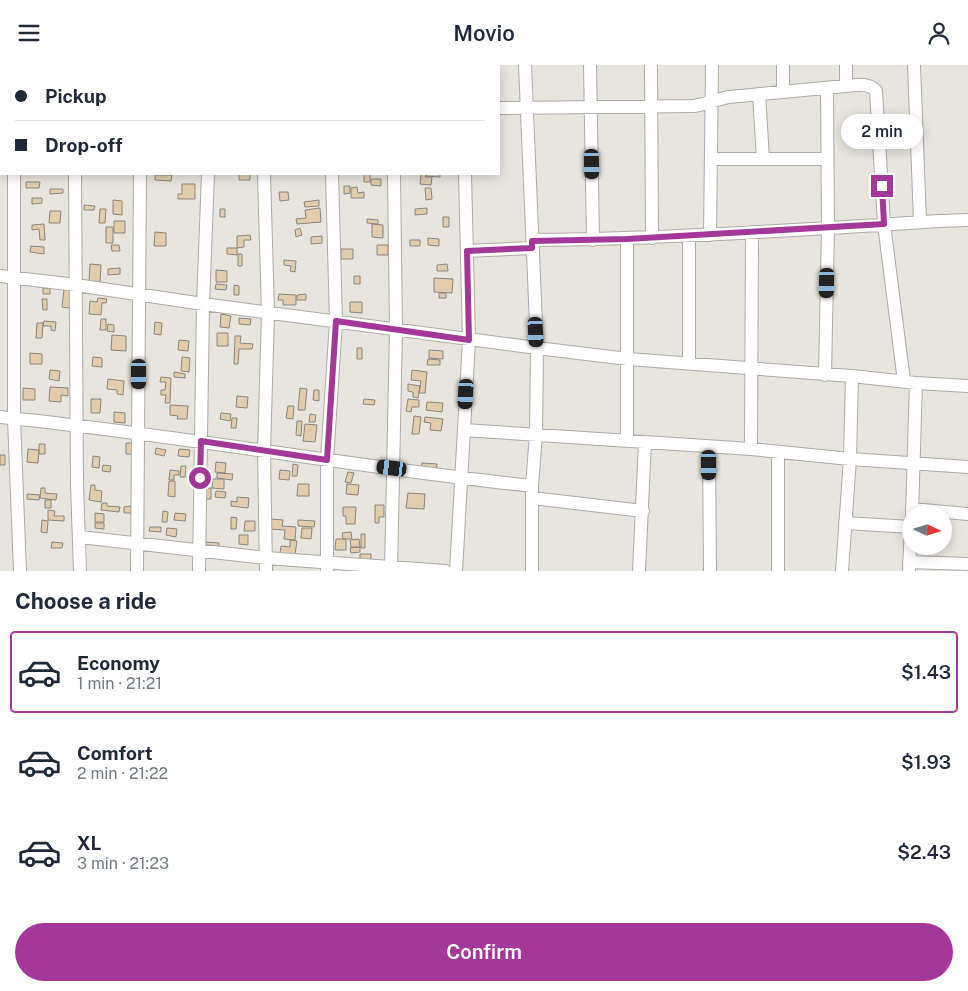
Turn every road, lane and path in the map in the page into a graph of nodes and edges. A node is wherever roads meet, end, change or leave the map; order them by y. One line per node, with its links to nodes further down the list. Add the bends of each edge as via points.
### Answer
1 (525, 65): 16 (street)
2 (590, 65): 14 (street)
3 (652, 65): 13 (street)
4 (712, 65): 12 (street)
5 (783, 65): 10 (street)
6 (846, 65): 8 (street)
7 (914, 65): 29 (street)
8 (846, 86): 9 (street); 30 (street, via 867,85 876,91)
9 (827, 88): 10 (street); 19 (street)
10 (783, 92): 11 (street)
11 (759, 94): 12 (street, via 729,97); 18 (street)
12 (712, 103): 13 (street); 17 (street)
13 (651, 106): 14 (street); 35 (street)
14 (591, 107): 16 (street); 36 (street)
15 (500, 108): 16 (street)
16 (527, 108): 38 (street)
17 (711, 159): 18 (street); 33 (street)
18 (764, 159): 19 (street)
19 (828, 159): 31 (street)
20 (14, 175): 41 (street)
21 (75, 175): 42 (street)
22 (140, 175): 43 (street)
23 (208, 175): 44 (street)
24 (264, 175): 45 (street)
25 (332, 175): 46 (street)
26 (394, 175): 47 (street)
27 (465, 175): 39 (street)
28 (968, 220): 29 (street)
29 (920, 221): 30 (street)
30 (884, 224): 31 (street); 55 (street)
31 (828, 228): 32 (street); 53 (street)
32 (752, 232): 33 (street); 52 (street)
33 (710, 235): 34 (street)
34 (689, 236): 35 (street); 51 (street)
35 (652, 238): 37 (street)
36 (593, 239): 37 (street); 38 (street)
37 (627, 239): 50 (street)
38 (532, 244): 39 (street); 49 (street)
39 (467, 251): 48 (street)
40 (0, 276): 41 (street)
41 (14, 277): 42 (street); 58 (street)
42 (76, 285): 43 (street); 59 (street)
43 (139, 294): 44 (street); 61 (street)
44 (203, 304): 45 (street); 63 (street)
45 (268, 313): 46 (street); 68 (street)
46 (336, 321): 47 (street); 71 (street)
47 (396, 329): 48 (street); 74 (street)
48 (469, 340): 49 (street); 60 (street)
49 (537, 349): 50 (street); 62 (street)
50 (628, 359): 51 (street); 64 (street)
51 (688, 363): 52 (street)
52 (752, 369): 53 (street); 67 (street)
53 (825, 375): 54 (street)
54 (852, 376): 55 (street); 70 (street)
55 (910, 382): 56 (street); 72 (street)
56 (968, 386)
57 (0, 417): 58 (street)
58 (14, 419): 59 (street); 91 (street)
59 (77, 426): 61 (street); 83 (street)
60 (464, 430): 62 (street); 75 (street)
61 (138, 434): 63 (street); 84 (street)
62 (536, 434): 64 (street); 76 (street)
63 (201, 441): 68 (street); 85 (street)
64 (627, 441): 65 (street)
65 (645, 442): 66 (street); 78 (street)
66 (709, 447): 67 (street); 100 (street)
67 (751, 449): 69 (street)
68 (264, 451): 71 (street); 86 (street)
69 (778, 451): 70 (street); 101 (street)
70 (850, 459): 72 (street); 81 (street)
71 (327, 460): 74 (street); 89 (street)
72 (914, 464): 73 (street); 77 (street)
73 (968, 467)
74 (392, 468): 75 (street); 90 (street)
75 (461, 478): 76 (street); 97 (street)
76 (532, 492): 78 (street); 98 (street)
77 (912, 505)
78 (643, 511): 99 (street)
79 (952, 513): 80 (street)
80 (968, 514)
81 (845, 523): 82 (street); 102 (street)
82 (902, 526)
83 (80, 537): 84 (street); 92 (street)
84 (137, 544): 85 (street); 93 (street)
85 (200, 550): 86 (street); 94 (street)
86 (266, 558): 89 (street); 95 (street)
87 (968, 564): 88 (street)
88 (909, 566)
89 (327, 567): 90 (street)
90 (392, 569): 96 (street)
91 (20, 571)
92 (80, 571)
93 (137, 571)
94 (199, 571)
95 (266, 571)
96 (445, 571)
97 (456, 571)
98 (532, 571)
99 (640, 571)
100 (710, 571)
101 (778, 571)
102 (842, 571)

